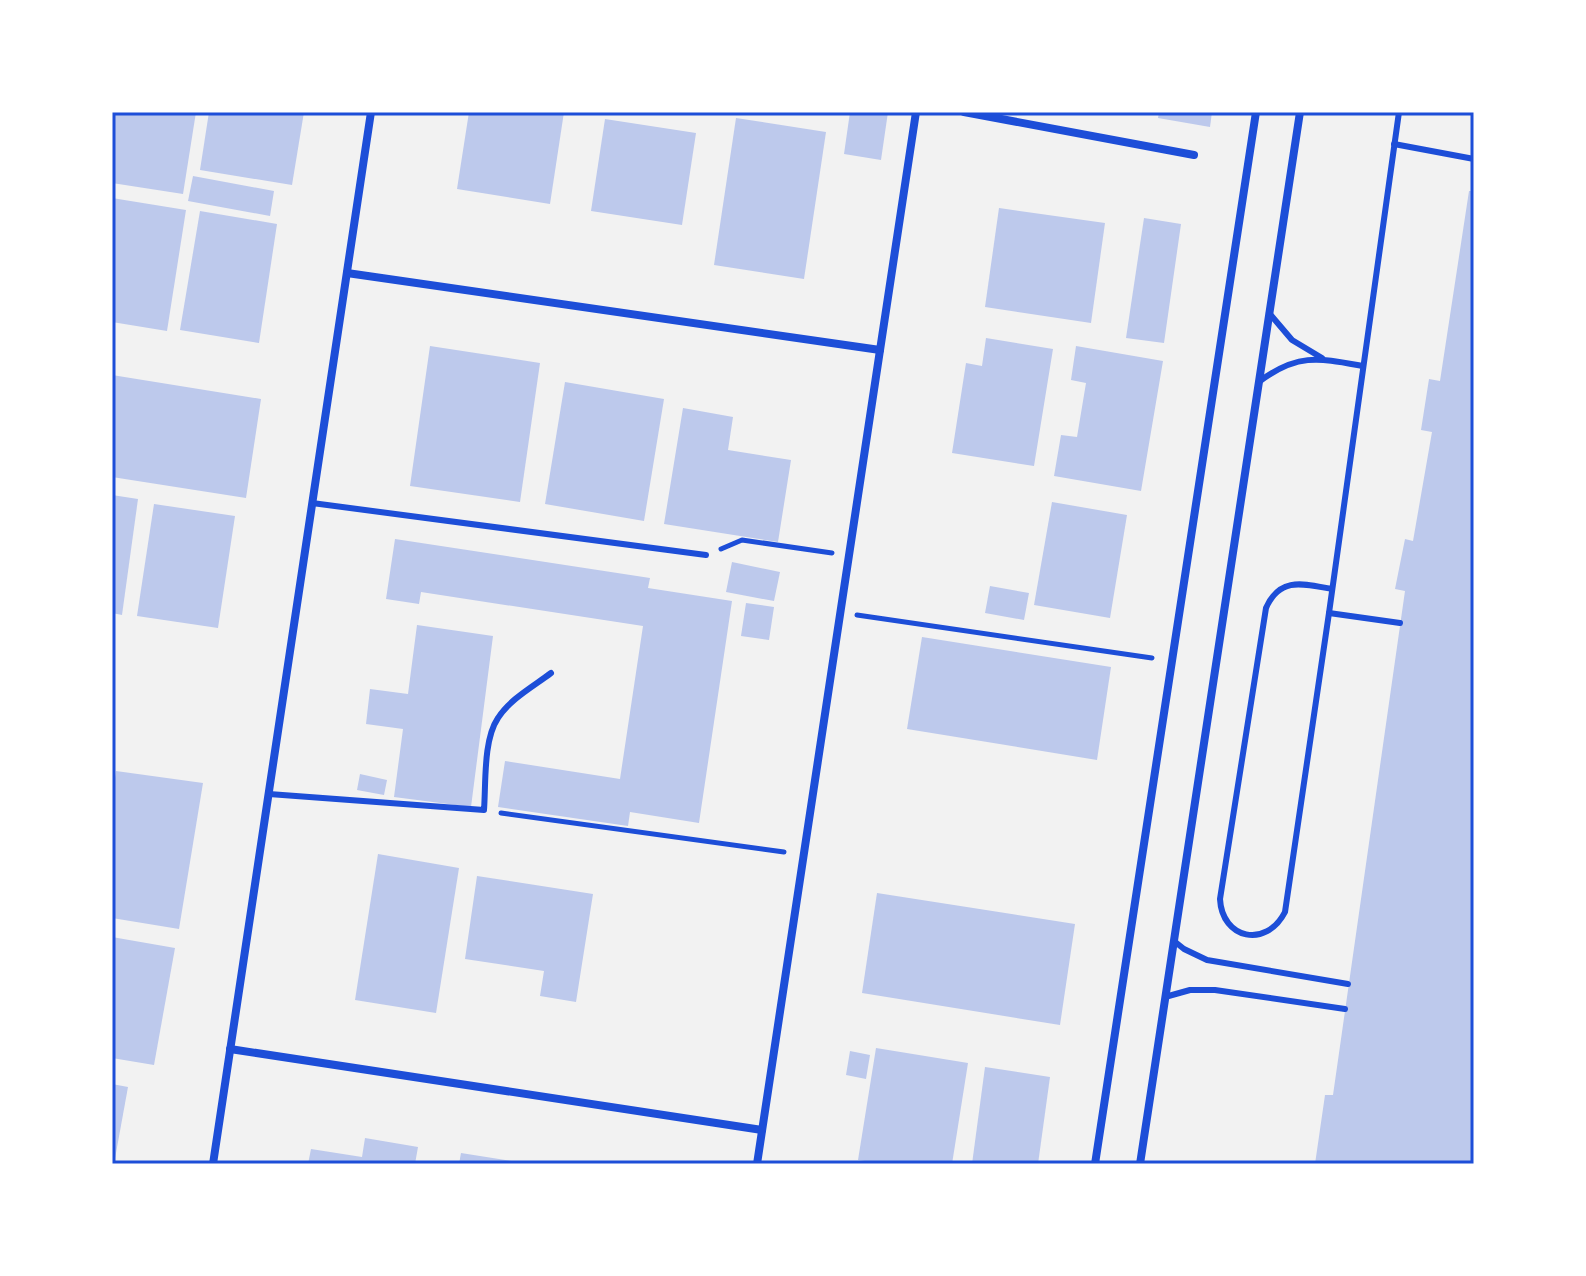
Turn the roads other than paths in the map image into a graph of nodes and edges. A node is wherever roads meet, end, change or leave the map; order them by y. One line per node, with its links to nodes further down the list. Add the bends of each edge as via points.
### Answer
1 (371, 112): 10 (street)
2 (916, 112): 12 (street)
3 (964, 112): 8 (street)
4 (1256, 112): 31 (street)
5 (1300, 112): 11 (street)
6 (1399, 112): 7 (lane)
7 (1394, 144): 9 (lane); 14 (lane)
8 (1194, 155)
9 (1474, 159)
10 (347, 273): 12 (street); 16 (street)
11 (1269, 313): 13 (lane, via 1292,340); 15 (street)
12 (880, 350): 28 (street)
13 (1322, 358): 14 (lane); 15 (lane, via 1288,364)
14 (1363, 366): 18 (lane)
15 (1260, 381): 23 (street)
16 (312, 503): 17 (lane); 22 (street)
17 (706, 555)
18 (1332, 589): 19 (lane); 19 (lane, via 1292,584 1276,593 1266,608 1220,899 1225,919 1241,933 1272,930 1285,912)
19 (1329, 613): 20 (lane)
20 (1400, 623)
21 (551, 673): 22 (lane, via 496,719 489,741 484,810)
22 (269, 794): 27 (street)
23 (1174, 941): 24 (lane, via 1207,960); 25 (street)
24 (1348, 984)
25 (1165, 997): 26 (lane, via 1215,990); 32 (street)
26 (1345, 1009)
27 (230, 1049): 28 (street); 29 (street)
28 (762, 1130): 30 (street)
29 (213, 1164)
30 (757, 1164)
31 (1095, 1164)
32 (1140, 1164)

